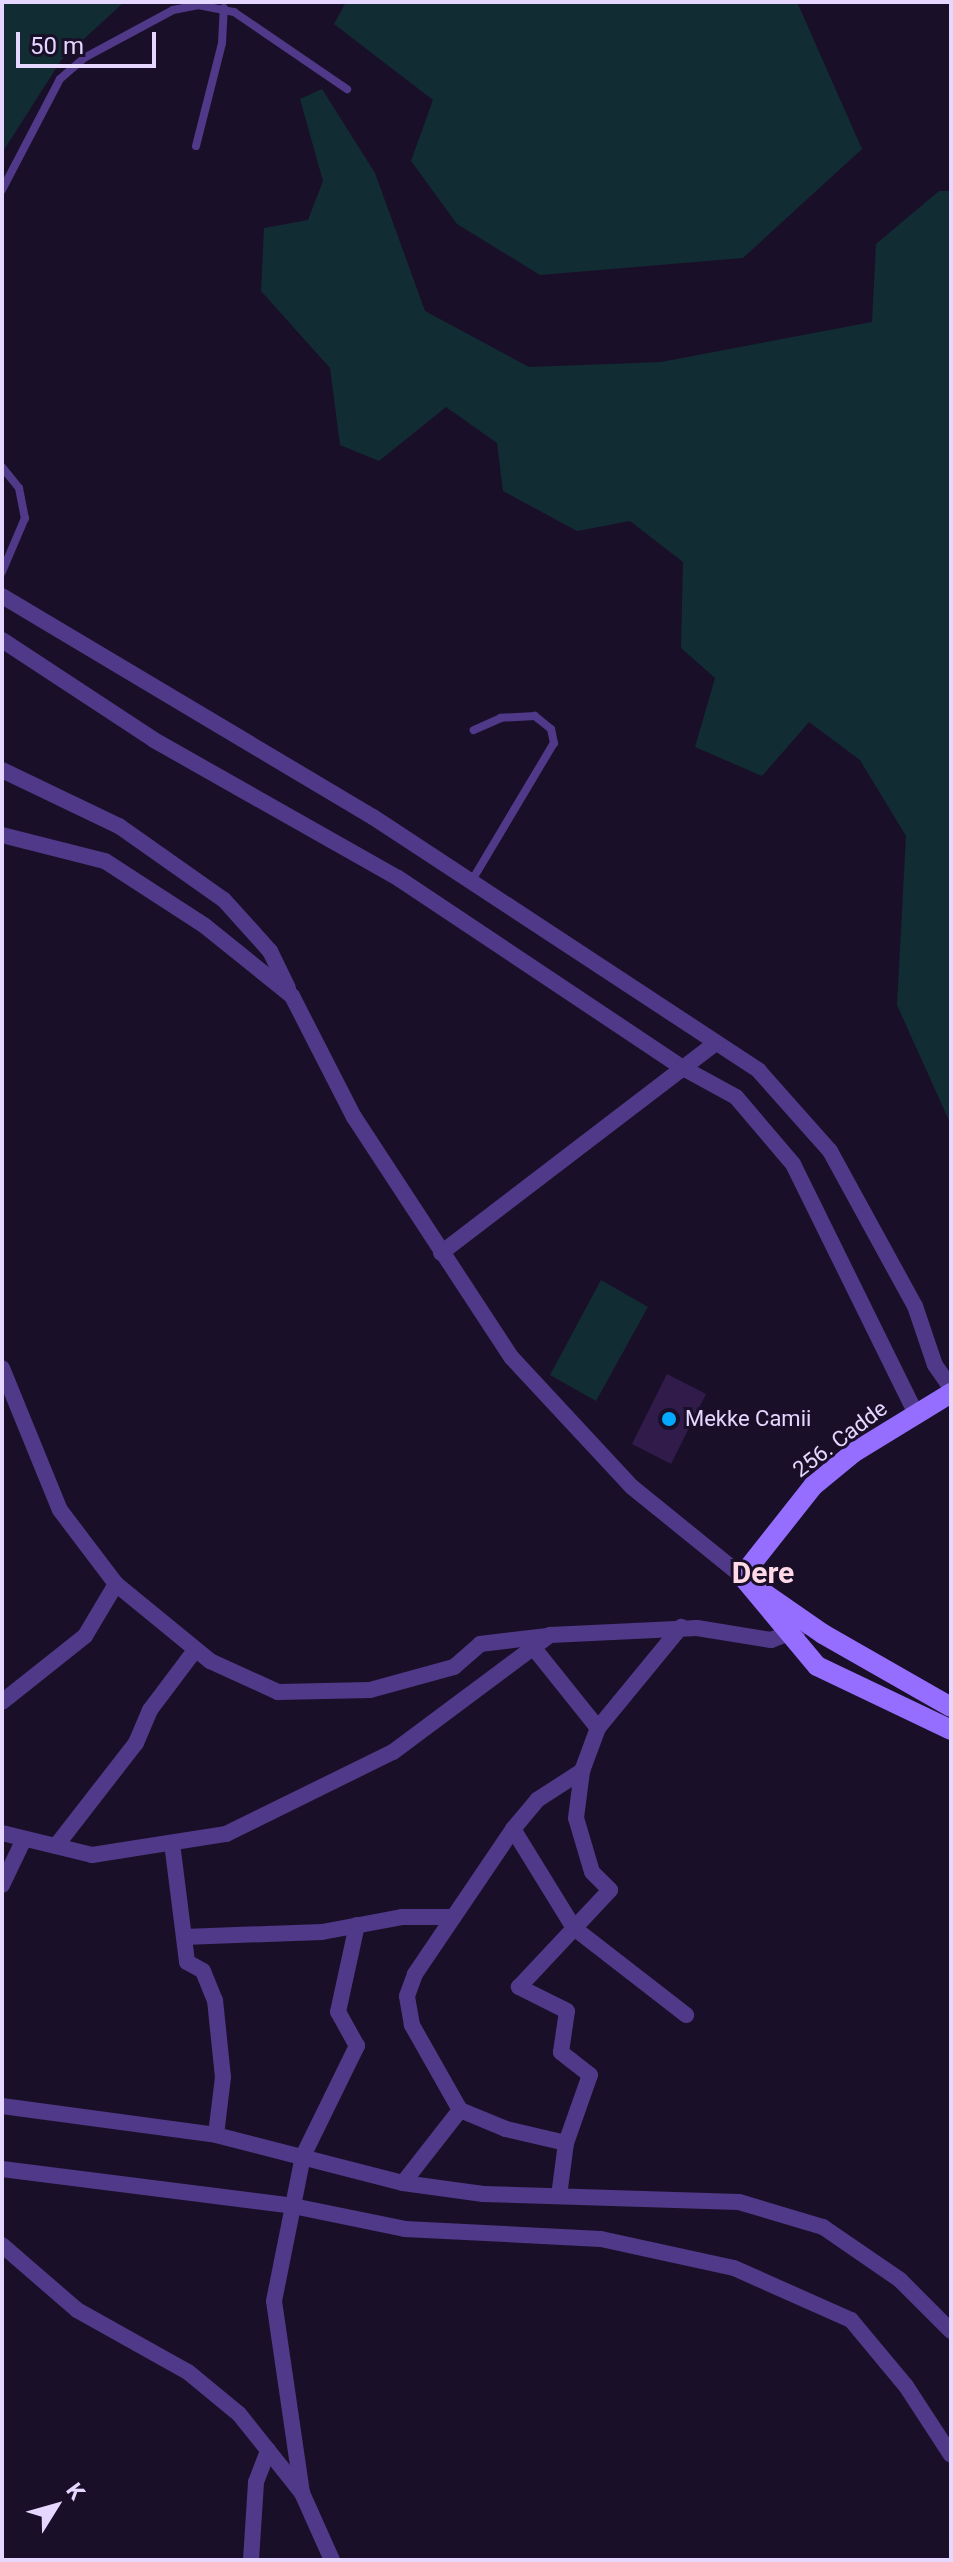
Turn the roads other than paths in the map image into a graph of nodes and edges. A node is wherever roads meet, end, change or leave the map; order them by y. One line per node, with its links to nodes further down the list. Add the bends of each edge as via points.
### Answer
1 (224, 8): 2 (lane); 3 (lane, via 222,43); 4 (lane, via 173,10 71,68 40,109)
2 (347, 89)
3 (196, 146)
4 (2, 190)
5 (2, 467): 6 (lane, via 19,488 25,509 21,535)
6 (2, 572)
7 (2, 596): 12 (street, via 373,817)
8 (2, 640): 15 (street, via 154,740 398,878)
9 (474, 730): 12 (lane, via 501,718 535,716 551,729 554,743)
10 (2, 770): 13 (street, via 119,826 224,900 270,951)
11 (2, 835): 13 (street, via 105,861 205,926)
12 (471, 882): 14 (street)
13 (292, 996): 16 (street, via 354,1117)
14 (716, 1043): 15 (street); 18 (street, via 759,1071 830,1151 915,1306 935,1365)
15 (683, 1068): 16 (street); 19 (street, via 736,1097 782,1147 843,1258)
16 (441, 1253): 20 (street, via 512,1358 632,1487)
17 (2, 1368): 21 (street, via 60,1510)
18 (951, 1391): 19 (street, 256. Cadde)
19 (916, 1414): 20 (street, 256. Cadde, via 813,1486)
20 (742, 1576): 22 (street); 25 (street)
21 (116, 1584): 27 (street); 28 (street, via 85,1636)
22 (806, 1623): 25 (street); 29 (street)
23 (681, 1627): 24 (street); 25 (street, via 754,1639); 30 (street)
24 (550, 1635): 26 (street); 27 (street, via 480,1644 454,1667 370,1690 278,1692)
25 (787, 1635): 31 (street, via 824,1672)
26 (533, 1647): 30 (street); 36 (street, via 393,1752 226,1834)
27 (196, 1649): 37 (street, via 150,1710 136,1743)
28 (2, 1702)
29 (951, 1707)
30 (598, 1728): 32 (street)
31 (951, 1730)
32 (582, 1771): 33 (street, via 537,1800); 41 (street, via 576,1818 592,1872 610,1890)
33 (513, 1829): 39 (street); 41 (street)
34 (2, 1833): 35 (street)
35 (24, 1839): 37 (street); 38 (street)
36 (172, 1843): 37 (street, via 92,1855); 42 (street)
37 (56, 1846)
38 (2, 1885)
39 (453, 1917): 40 (street, via 402,1917); 45 (street, via 415,1974 407,1996 412,2025)
40 (357, 1925): 42 (street, via 322,1932); 48 (street, via 338,2012 357,2046)
41 (574, 1928): 43 (street); 47 (street, via 519,1987 567,2011 561,2052 590,2075)
42 (184, 1937): 46 (street, via 187,1962 203,1971 215,2000 223,2077)
43 (686, 2015)
44 (2, 2106): 46 (street)
45 (460, 2110): 47 (street, via 506,2129); 50 (street)
46 (216, 2135): 48 (street)
47 (566, 2143): 51 (street)
48 (303, 2156): 50 (street); 52 (street)
49 (2, 2169): 52 (street)
50 (403, 2183): 51 (street)
51 (559, 2196): 54 (street, via 739,2202 823,2227 900,2280)
52 (293, 2206): 56 (street, via 405,2229 601,2239 734,2268 851,2320 906,2386); 57 (street, via 274,2301)
53 (2, 2245): 55 (street, via 77,2310 188,2372 239,2414)
54 (951, 2331)
55 (268, 2450): 57 (street); 58 (street, via 256,2482)
56 (951, 2455)
57 (302, 2493): 59 (street)
58 (251, 2560)
59 (332, 2560)

